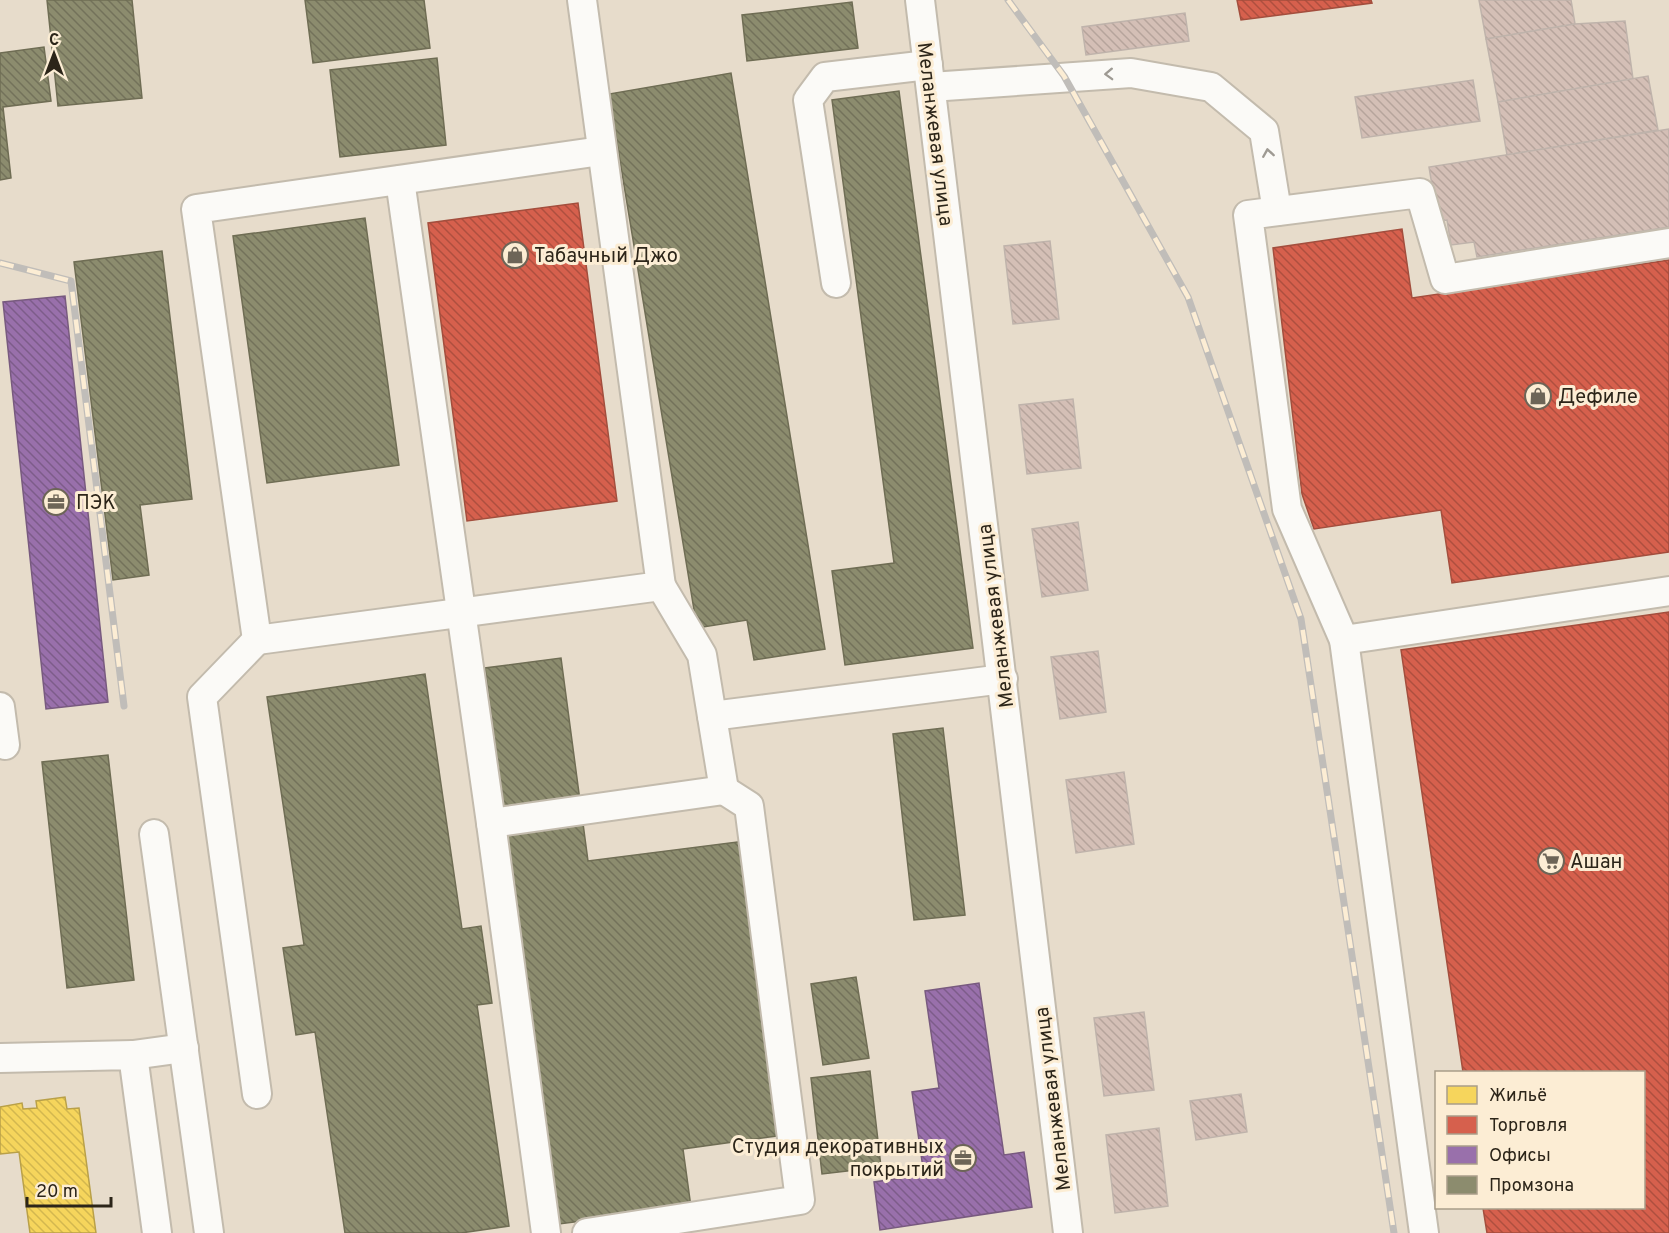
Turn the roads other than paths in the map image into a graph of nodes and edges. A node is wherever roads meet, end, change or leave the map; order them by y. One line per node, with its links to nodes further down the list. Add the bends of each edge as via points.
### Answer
1 (582, 0): 4 (street)
2 (920, 0): 3 (street, Меланжевая улица)
3 (929, 76): 6 (street, one-way to 3, via 1264,131 1211,87 1131,74); 8 (street, via 825,77 808,100); 14 (street, Меланжевая улица)
4 (601, 151): 5 (street); 9 (street)
5 (400, 180): 11 (street); 12 (street, via 196,209)
6 (1277, 211): 7 (street, via 1420,193 1444,279); 13 (street, via 1248,215 1287,510)
7 (1669, 243)
8 (836, 283)
9 (661, 586): 11 (street); 16 (street, via 702,655)
10 (1669, 591): 13 (street)
11 (461, 612): 12 (street); 19 (street)
12 (257, 640): 24 (street, via 202,697)
13 (1344, 640): 30 (street)
14 (1003, 679): 16 (street); 29 (street, Меланжевая улица)
15 (0, 707): 17 (street)
16 (712, 716): 18 (street)
17 (4, 745)
18 (724, 790): 19 (street); 28 (street, via 749,806 800,1200)
19 (491, 823): 27 (street)
20 (154, 834): 21 (street)
21 (184, 1048): 22 (street); 26 (street)
22 (133, 1055): 23 (street); 25 (street)
23 (0, 1058)
24 (257, 1094)
25 (157, 1233)
26 (209, 1233)
27 (546, 1233)
28 (586, 1233)
29 (1068, 1233)
30 (1424, 1233)

